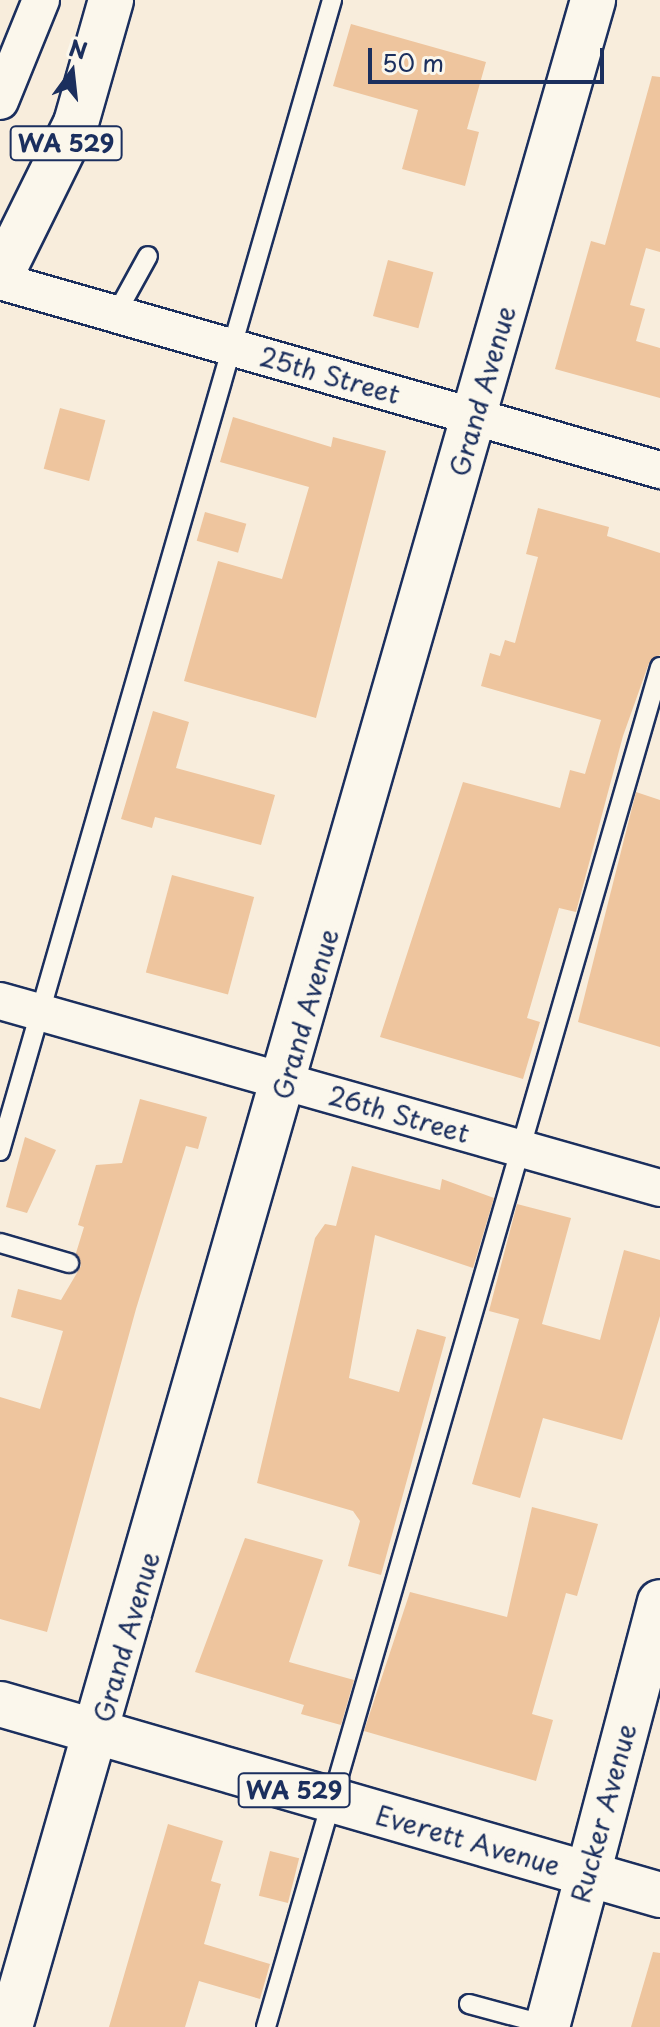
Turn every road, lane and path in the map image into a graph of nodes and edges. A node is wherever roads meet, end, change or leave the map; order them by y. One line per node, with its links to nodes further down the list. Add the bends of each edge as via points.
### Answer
1 (41, 0): 5 (street)
2 (111, 0): 7 (street, WA 529, via 76,123)
3 (332, 0): 9 (lane)
4 (593, 0): 10 (street, Grand Avenue)
5 (0, 101)
6 (148, 256): 8 (lane)
7 (0, 279): 8 (street, 25th Street)
8 (116, 314): 9 (street, 25th Street)
9 (234, 348): 10 (street, 25th Street); 14 (lane)
10 (474, 416): 11 (street, 25th Street); 15 (street, Grand Avenue)
11 (660, 470)
12 (660, 667): 16 (lane)
13 (0, 1001): 14 (street, 26th Street)
14 (40, 1012): 15 (street, 26th Street); 17 (lane)
15 (286, 1082): 16 (street, 26th Street); 23 (street, Grand Avenue)
16 (521, 1148): 18 (street, 26th Street); 24 (lane)
17 (0, 1151)
18 (660, 1188)
19 (0, 1243): 20 (lane)
20 (69, 1263)
21 (660, 1602): 25 (street, Rucker Avenue)
22 (0, 1704): 23 (street, Everett Avenue / WA 529)
23 (98, 1733): 24 (street, Everett Avenue / WA 529); 29 (street, Grand Avenue)
24 (331, 1801): 25 (street, Everett Avenue / WA 529); 30 (lane)
25 (588, 1874): 26 (street, Everett Avenue / WA 529); 28 (street, Rucker Avenue)
26 (660, 1895)
27 (469, 2004): 28 (lane)
28 (546, 2026)
29 (10, 2027)
30 (266, 2027)

